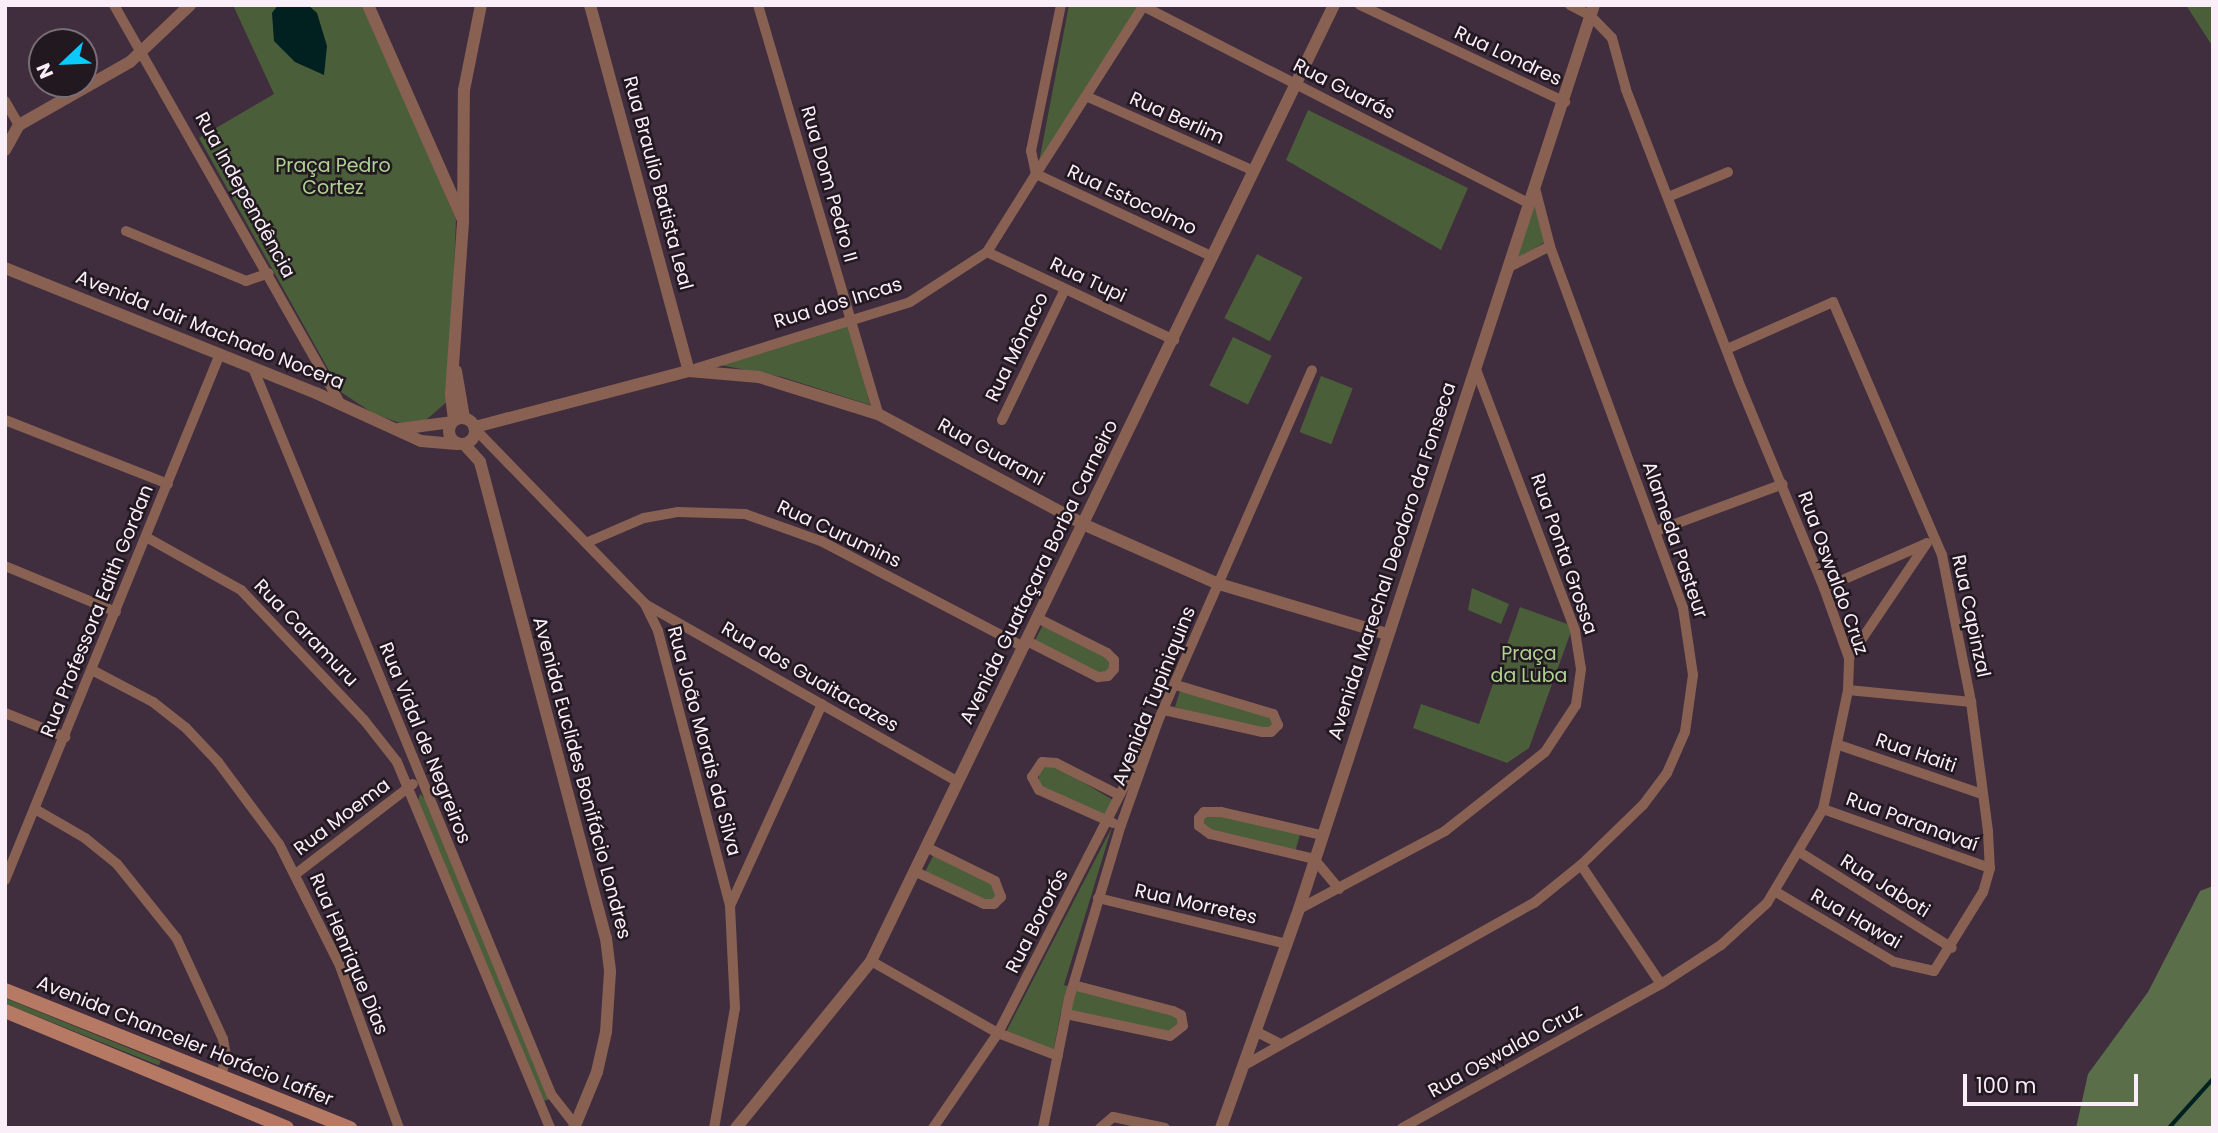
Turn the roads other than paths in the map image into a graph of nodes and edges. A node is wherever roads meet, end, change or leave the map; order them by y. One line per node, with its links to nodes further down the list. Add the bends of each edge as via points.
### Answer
1 (114, 5): 13 (street, Rua Independência)
2 (190, 5): 13 (street)
3 (368, 5): 26 (street)
4 (481, 5): 26 (street, via 464,90)
5 (590, 5): 42 (street, Rua Braulio Batista Leal)
6 (758, 5): 35 (street, Rua Dom Pedro II)
7 (1061, 5): 22 (street, via 1031,151)
8 (1334, 5): 14 (street, Avenida Guataçara Borba Carneiro)
9 (1360, 5): 17 (street, Rua Londres)
10 (1570, 5): 12 (street)
11 (1143, 6): 14 (street, Rua Guarás); 15 (street, Rua dos Incas)
12 (1592, 10): 17 (street, Avenida Marechal Deodoro da Fonseca); 24 (street, Rua Oswaldo Cruz, via 1612,38 1626,89)
13 (144, 52): 18 (street); 33 (street, Rua Independência)
14 (1293, 83): 20 (street, Avenida Guataçara Borba Carneiro); 25 (street, Rua Guarás)
15 (1088, 97): 20 (street, Rua Berlim); 22 (street, Rua dos Incas)
16 (5, 101): 18 (street)
17 (1565, 102): 23 (street, Avenida Marechal Deodoro da Fonseca)
18 (12, 131): 19 (street)
19 (5, 150)
20 (1252, 170): 30 (street, Avenida Guataçara Borba Carneiro)
21 (1728, 172): 24 (street)
22 (1036, 174): 29 (street, Rua dos Incas); 30 (street, Rua Estocolmo)
23 (1535, 188): 25 (street, Avenida Marechal Deodoro da Fonseca); 28 (street, Alameda Pasteur)
24 (1668, 197): 37 (street, Rua Oswaldo Cruz)
25 (1530, 204): 31 (street, Avenida Marechal Deodoro da Fonseca)
26 (463, 221): 46 (street)
27 (126, 231): 33 (street, via 246,281)
28 (1550, 246): 31 (street); 54 (street, Alameda Pasteur)
29 (987, 252): 34 (street, Rua Tupi); 35 (street, Rua dos Incas, via 910,302)
30 (1213, 257): 36 (street, Avenida Guataçara Borba Carneiro)
31 (1509, 267): 40 (street, Avenida Marechal Deodoro da Fonseca)
32 (5, 268): 38 (street, Avenida Jair Machado Nocera)
33 (269, 273): 43 (street, Rua Independência)
34 (1065, 289): 36 (street, Rua Tupi); 47 (street, Rua Mônaco)
35 (850, 320): 42 (street, Rua dos Incas); 44 (street, Rua Dom Pedro II)
36 (1174, 340): 53 (street, Avenida Guataçara Borba Carneiro)
37 (1727, 349): 52 (street, Rua Oswaldo Cruz); 56 (street, Rua Capinzal, via 1833,302)
38 (220, 354): 39 (street, Avenida Jair Machado Nocera); 51 (street, Rua Professora Edith Gordan)
39 (253, 368): 43 (street, Avenida Jair Machado Nocera); 77 (street, Rua Vidal de Negreiros)
40 (1476, 369): 64 (street, Avenida Marechal Deodoro da Fonseca); 95 (street, Rua Ponta Grossa, via 1575,630 1581,669 1576,705 1545,752 1477,807 1445,831)
41 (1312, 370): 59 (street, Avenida Tupiniquins)
42 (689, 371): 44 (street, Rua Guarani, via 759,377); 49 (street, Rua dos Incas)
43 (341, 404): 48 (street, Avenida Jair Machado Nocera)
44 (878, 414): 53 (street, Rua Guarani)
45 (5, 420): 51 (street)
46 (457, 420): 48 (street); 49 (street); 50 (street, via 449,436)
47 (1002, 420)
48 (399, 429): 50 (street, Avenida Jair Machado Nocera, via 430,443)
49 (475, 429): 50 (street, via 472,440); 57 (street, Rua João Morais da Silva)
50 (460, 444): 115 (street, Avenida Euclides Bonifácio Londres, via 480,462 606,938 610,972 606,1032 597,1072)
51 (167, 484): 55 (street, Rua Professora Edith Gordan)
52 (1783, 484): 54 (street); 60 (street, Rua Oswaldo Cruz)
53 (1085, 525): 59 (street, Rua Guarani); 63 (street, Avenida Guataçara Borba Carneiro)
54 (1656, 531): 90 (street, Alameda Pasteur, via 1681,600 1690,645 1691,702 1685,732 1667,773 1643,805)
55 (146, 537): 62 (street, Rua Professora Edith Gordan); 79 (street, Rua Caramuru, via 222,576 262,610 364,720 397,762)
56 (1931, 541): 60 (street); 66 (street); 70 (street, Rua Capinzal, via 1952,597)
57 (587, 542): 61 (street, Rua João Morais da Silva); 65 (street, Rua Curumins, via 644,518 678,512 745,514 821,541)
58 (5, 566): 62 (street)
59 (1219, 584): 64 (street, Rua Guarani); 68 (street, Avenida Tupiniquins)
60 (1824, 588): 66 (street, Rua Oswaldo Cruz)
61 (645, 604): 71 (street, Rua dos Guaitacazes); 98 (street, Rua João Morais da Silva, via 671,671)
62 (116, 612): 67 (street, Rua Professora Edith Gordan)
63 (1037, 618): 65 (street, Avenida Guataçara Borba Carneiro); 65 (street, Rua Curumins, via 1107,653 1114,668 1108,676 1098,677)
64 (1387, 634): 86 (street, Avenida Marechal Deodoro da Fonseca)
65 (1025, 644): 78 (street, Avenida Guataçara Borba Carneiro)
66 (1849, 658): 69 (street, Rua Oswaldo Cruz)
67 (92, 670): 75 (street, Rua Professora Edith Gordan); 93 (street, Rua Henrique Dias, via 153,702 186,728 248,799)
68 (1176, 685): 72 (street, Avenida Tupiniquins); 72 (street, via 1273,713 1278,725 1271,732 1262,732)
69 (1848, 690): 70 (street); 76 (street, Rua Oswaldo Cruz)
70 (1971, 702): 81 (street, Rua Capinzal)
71 (822, 704): 78 (street, Rua dos Guaitacazes); 98 (street)
72 (1164, 709): 74 (street, Avenida Tupiniquins)
73 (5, 713): 75 (street)
74 (1158, 721): 80 (street, Rua Bororós); 85 (street, Avenida Tupiniquins)
75 (65, 737): 82 (street, Rua Professora Edith Gordan)
76 (1839, 745): 81 (street, Rua Haiti); 83 (street, Rua Oswaldo Cruz)
77 (420, 778): 79 (street, Rua Moema); 115 (street, Rua Vidal de Negreiros, via 551,1094)
78 (957, 780): 87 (street, Avenida Guataçara Borba Carneiro)
79 (409, 788): 93 (street, Rua Moema); 119 (street, Rua Vidal de Negreiros)
80 (1119, 794): 84 (street, Rua Bororós); 84 (street, via 1056,763 1042,762 1032,777 1039,790)
81 (1982, 794): 91 (street, Rua Capinzal)
82 (35, 809): 94 (street, Rua Professora Edith Gordan); 113 (street, via 85,838 117,864 177,939 223,1039 226,1056)
83 (1823, 809): 88 (street, Rua Oswaldo Cruz); 91 (street, Rua Paranavaí)
84 (1107, 822): 85 (street); 109 (street, Rua Bororós)
85 (1121, 825): 97 (street, Avenida Tupiniquins)
86 (1321, 835): 89 (street, Avenida Marechal Deodoro da Fonseca); 89 (street, via 1221,811 1204,812 1199,818 1199,826 1210,834)
87 (926, 847): 92 (street, Avenida Guataçara Borba Carneiro); 92 (street, via 995,881 1002,897 994,904 984,904)
88 (1801, 853): 96 (street, Rua Oswaldo Cruz); 101 (street, Rua Jaboti)
89 (1314, 859): 95 (street); 99 (street, Avenida Marechal Deodoro da Fonseca)
90 (1581, 865): 103 (street); 110 (street, Alameda Pasteur, via 1484,933)
91 (1990, 868): 101 (street, Rua Capinzal, via 1983,892)
92 (914, 871): 102 (street, Avenida Guataçara Borba Carneiro)
93 (297, 873): 118 (street, Rua Henrique Dias, via 340,966)
94 (5, 880)
95 (1339, 890): 99 (street, Rua Ponta Grossa)
96 (1776, 892): 101 (street, Rua Hawai, via 1915,970 1934,971); 103 (street, Rua Oswaldo Cruz, via 1721,945)
97 (1098, 898): 100 (street, Rua Morretes); 104 (street, Avenida Tupiniquins)
98 (730, 906): 120 (street, Rua João Morais da Silva, via 735,1008)
99 (1299, 909): 100 (street, Avenida Marechal Deodoro da Fonseca)
100 (1287, 944): 108 (street, Avenida Marechal Deodoro da Fonseca)
101 (1952, 948)
102 (871, 961): 109 (street); 121 (street, Avenida Guataçara Borba Carneiro)
103 (1661, 984): 127 (street, Rua Oswaldo Cruz)
104 (1073, 985): 107 (street, Avenida Tupiniquins); 107 (street, via 1173,1011 1181,1015 1183,1026 1170,1036)
105 (5, 990): 113 (main road, Avenida Chanceler Horácio Laffer)
106 (5, 1011): 114 (main road, Avenida Chanceler Horácio Laffer)
107 (1066, 1014): 111 (street, Avenida Tupiniquins)
108 (1255, 1031): 110 (street); 112 (street, Avenida Marechal Deodoro da Fonseca)
109 (998, 1033): 111 (street); 122 (street, Rua Bororós)
110 (1280, 1044): 112 (street, Alameda Pasteur)
111 (1058, 1056): 123 (street, Avenida Tupiniquins)
112 (1243, 1066): 126 (street, Avenida Marechal Deodoro da Fonseca)
113 (221, 1076): 117 (main road, Avenida Chanceler Horácio Laffer)
114 (264, 1124): 116 (main road, Avenida Chanceler Horácio Laffer)
115 (574, 1126)
116 (287, 1128)
117 (350, 1128)
118 (399, 1128)
119 (550, 1128)
120 (714, 1128)
121 (736, 1128)
122 (933, 1128)
123 (1043, 1128)
124 (1100, 1128): 125 (street, via 1113,1117)
125 (1165, 1128)
126 (1221, 1128)
127 (1402, 1128)

